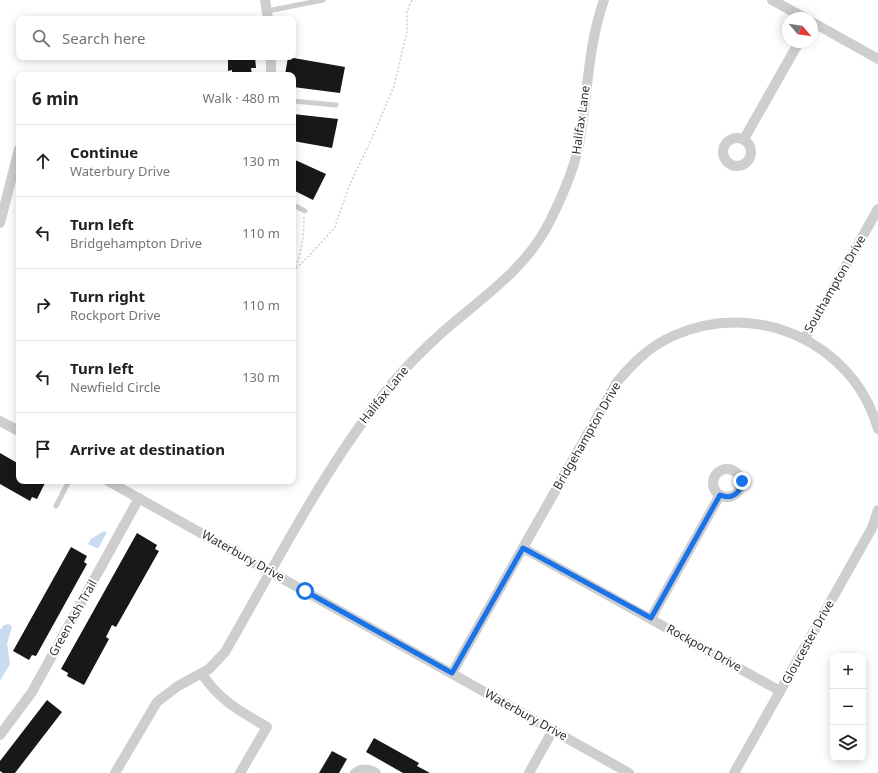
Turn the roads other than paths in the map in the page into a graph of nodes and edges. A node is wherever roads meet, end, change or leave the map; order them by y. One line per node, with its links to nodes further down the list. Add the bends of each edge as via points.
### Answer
1 (265, 0): 6 (street)
2 (323, 0): 6 (lane)
3 (604, 0): 31 (street, Halifax Lane, via 593,41 574,165 549,223 515,270 446,329 392,384 352,436)
4 (772, 0): 5 (street)
5 (794, 12)
6 (268, 15)
7 (818, 25): 9 (street)
8 (796, 48): 14 (street)
9 (878, 59)
10 (272, 60): 11 (street)
11 (271, 72)
12 (296, 101): 13 (lane)
13 (336, 105)
14 (744, 139)
15 (16, 161): 19 (street)
16 (296, 206): 18 (lane)
17 (878, 209): 20 (street, Southampton Drive)
18 (305, 211)
19 (0, 223)
20 (805, 338): 23 (street, via 849,373 869,403); 30 (street, Bridgehampton Drive, via 760,323 724,322 689,329 646,352 617,382)
21 (0, 421): 22 (street)
22 (16, 429)
23 (878, 429)
24 (67, 484): 28 (lane)
25 (113, 484): 27 (street, Waterbury Drive)
26 (720, 495): 32 (street)
27 (139, 498): 31 (street, Waterbury Drive); 37 (street, Green Ash Trail, via 32,692)
28 (56, 506)
29 (878, 510): 35 (street, Gloucester Drive, via 872,528)
30 (523, 548): 32 (street, Rockport Drive); 33 (street, Bridgehampton Drive)
31 (271, 572): 33 (street, Waterbury Drive); 34 (street, Halifax Lane, via 225,652)
32 (651, 618): 35 (street, Rockport Drive)
33 (452, 673): 36 (street, Waterbury Drive)
34 (202, 674): 38 (street, Halifax Lane, via 178,686 157,702); 39 (street, via 220,697 267,727)
35 (780, 691): 44 (street, Gloucester Drive)
36 (553, 730): 42 (street); 43 (street, Waterbury Drive)
37 (0, 735)
38 (115, 773)
39 (240, 773)
40 (356, 773): 41 (street, via 362,770)
41 (376, 773)
42 (529, 773)
43 (629, 773)
44 (734, 773)

